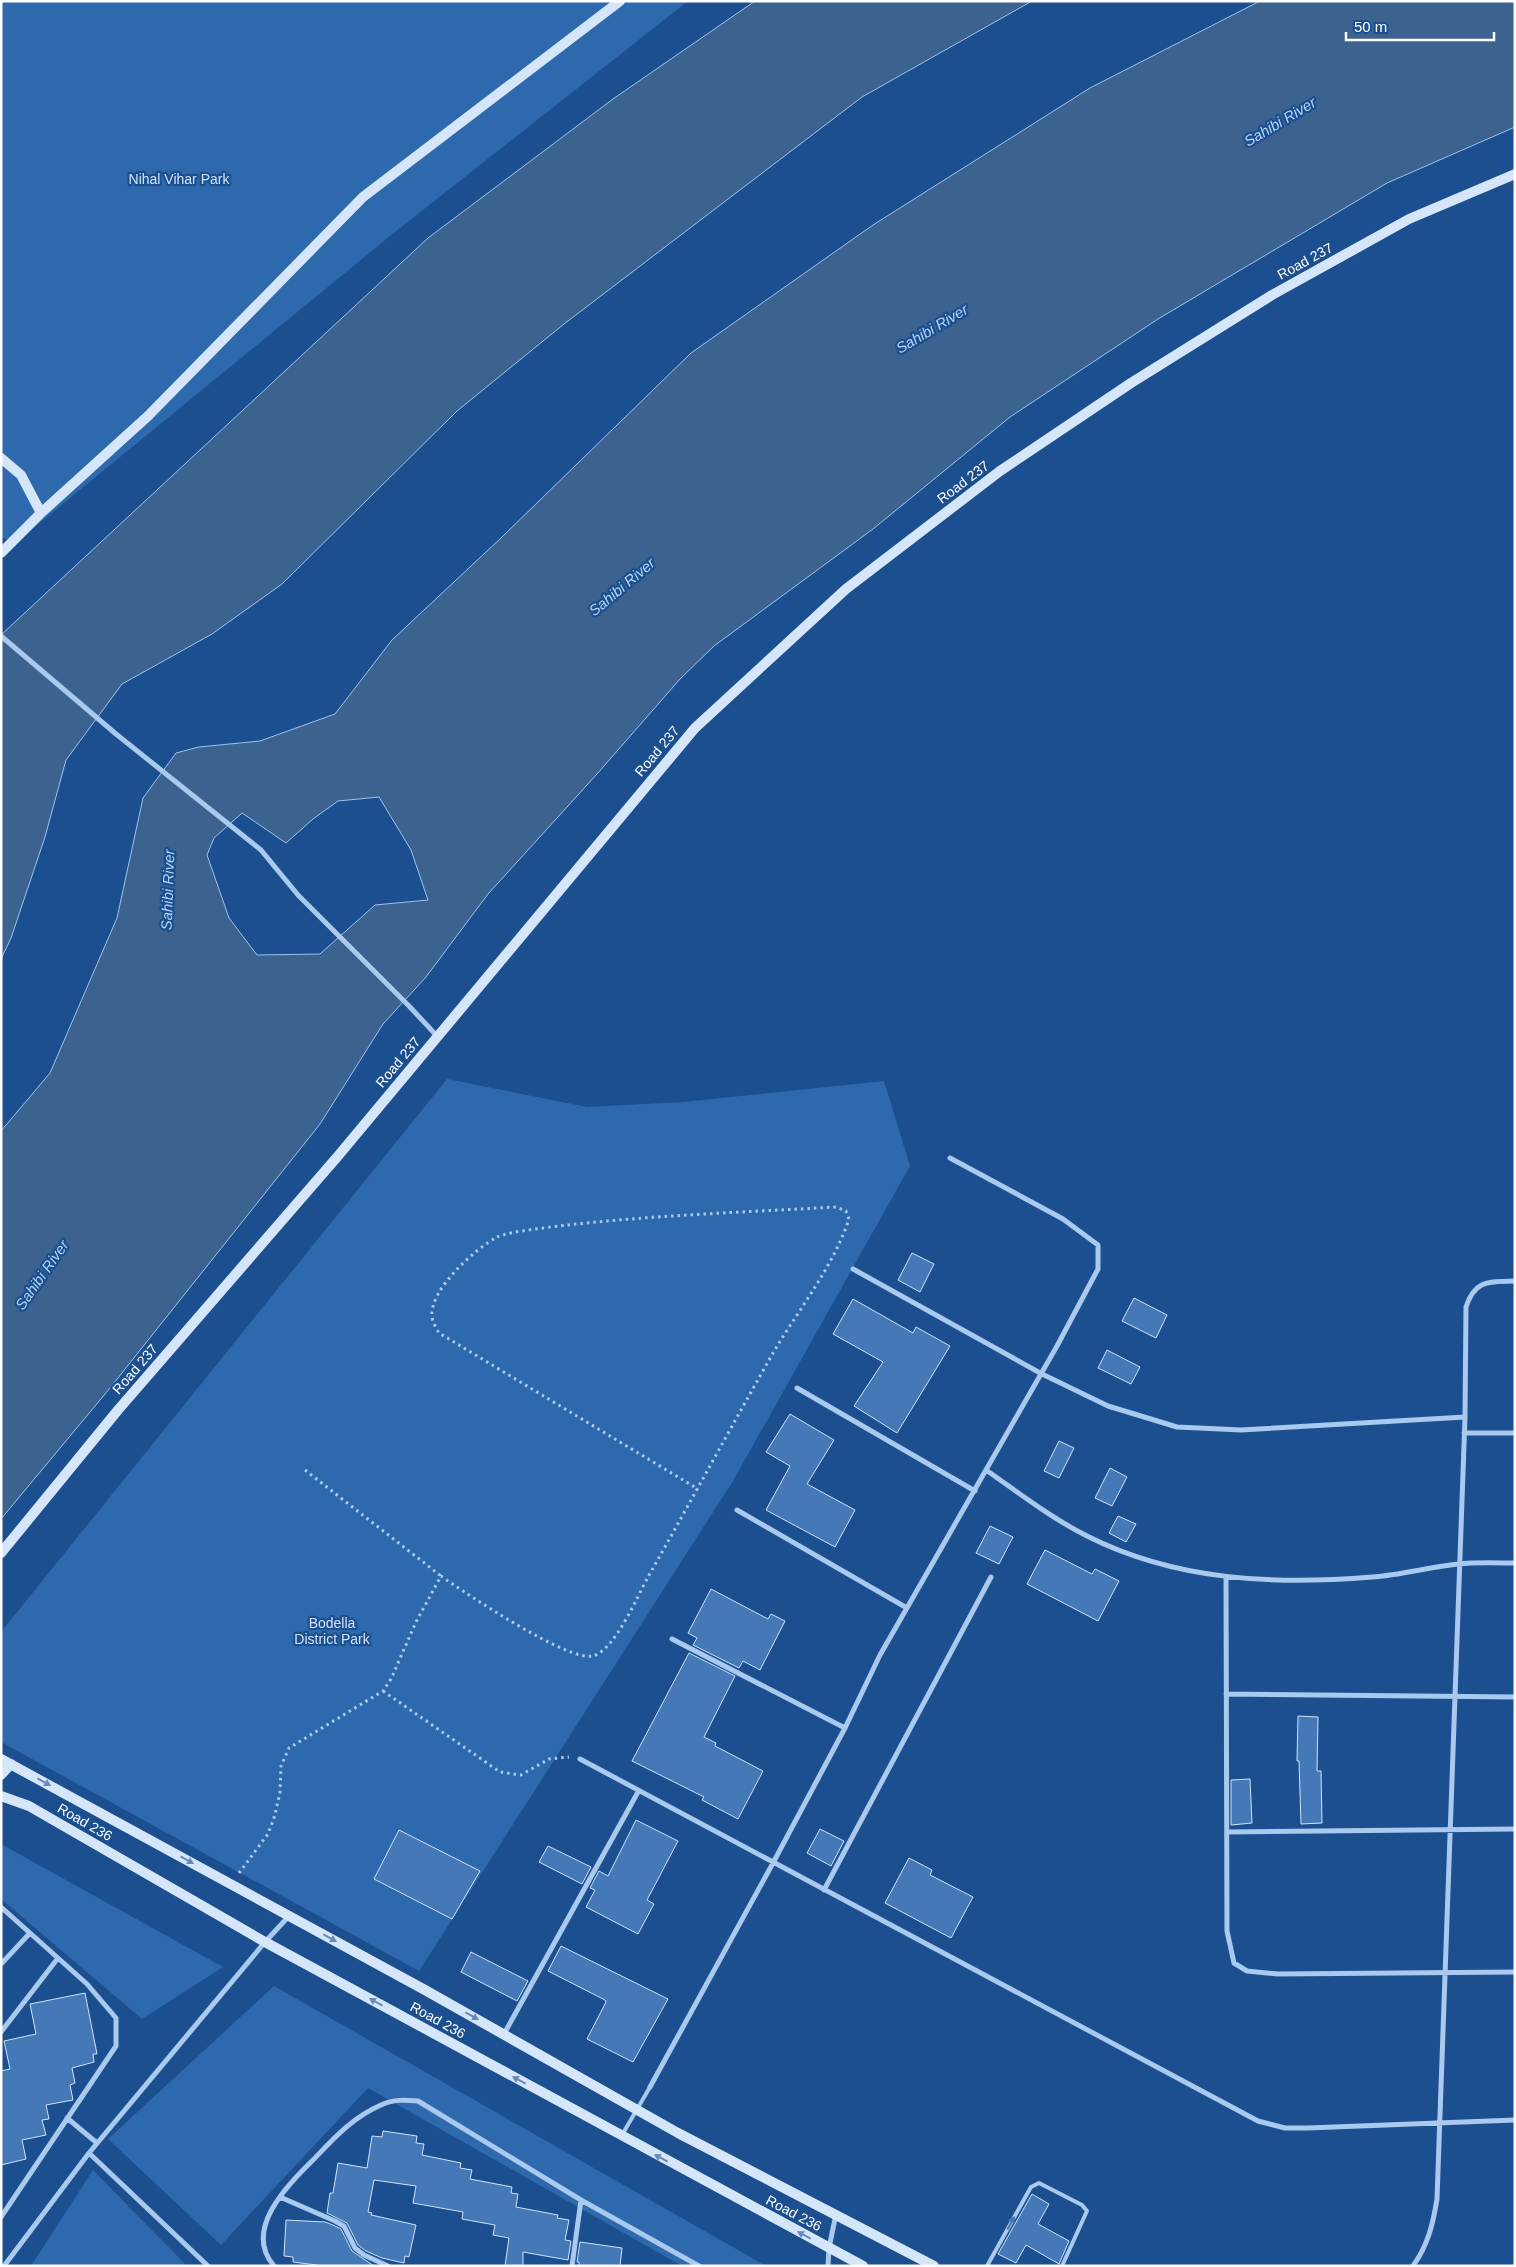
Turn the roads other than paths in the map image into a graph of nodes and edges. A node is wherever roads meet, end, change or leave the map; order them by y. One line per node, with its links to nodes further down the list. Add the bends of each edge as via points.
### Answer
1 (620, 1): 4 (street, via 363,197 148,416)
2 (1515, 174): 7 (street, Road 237, via 1409,219 1272,295 1131,383 1000,471 846,589 695,728)
3 (1, 458): 4 (street, via 21,476)
4 (42, 513): 5 (street)
5 (1, 553)
6 (1, 636): 7 (street, via 261,850 298,895)
7 (437, 1036): 19 (street, Road 237, via 338,1156 118,1410)
8 (950, 1158): 11 (street, via 1062,1219 1098,1245 1098,1269)
9 (854, 1268): 11 (street)
10 (1515, 1281): 13 (street, via 1485,1282 1471,1292 1466,1307)
11 (1042, 1374): 13 (street, via 1108,1406 1177,1427 1241,1430); 16 (street)
12 (797, 1388): 17 (street)
13 (1465, 1417): 14 (street)
14 (1464, 1433): 15 (street); 20 (street)
15 (1515, 1433)
16 (986, 1470): 17 (street); 23 (street, via 1087,1536 1127,1553)
17 (975, 1491): 24 (street)
18 (737, 1510): 24 (street)
19 (1, 1553)
20 (1460, 1563): 21 (street); 23 (street, via 1375,1577); 27 (street)
21 (1515, 1564)
22 (991, 1577): 40 (street)
23 (1226, 1578): 26 (street)
24 (906, 1608): 29 (street)
25 (672, 1639): 29 (street)
26 (1226, 1694): 27 (street); 38 (street)
27 (1455, 1696): 28 (street); 37 (street)
28 (1515, 1697)
29 (845, 1728): 39 (street)
30 (1, 1759): 32 (street)
31 (580, 1759): 34 (street)
32 (11, 1764): 33 (street); 42 (street, one-way to 42)
33 (1, 1775)
34 (638, 1792): 39 (street); 50 (street)
35 (1, 1796): 44 (street, Road 236, via 29,1806)
36 (1515, 1830): 37 (street)
37 (1450, 1831): 38 (street); 47 (street)
38 (1227, 1832): 47 (street, via 1227,1931 1234,1963 1246,1971 1278,1974)
39 (773, 1864): 40 (street); 51 (street)
40 (824, 1890): 55 (street, via 1258,2121 1285,2128)
41 (1, 1907): 43 (street)
42 (289, 1916): 44 (street); 50 (street, one-way to 50)
43 (30, 1933): 45 (street); 46 (street)
44 (265, 1942): 56 (street, Road 236, one-way to 44); 57 (street)
45 (58, 1958): 49 (street); 53 (street, via 116,2018 116,2046)
46 (1, 1964)
47 (1445, 1971): 48 (street); 55 (street)
48 (1515, 1972)
49 (1, 2032)
50 (504, 2034): 52 (street)
51 (650, 2087): 52 (lane)
52 (638, 2109): 56 (lane); 61 (street)
53 (67, 2118): 57 (street); 62 (street)
54 (1515, 2120): 55 (street)
55 (1440, 2122): 75 (street, via 1433,2228)
56 (621, 2136): 63 (street, Road 236, one-way to 56)
57 (97, 2143): 58 (street)
58 (90, 2153): 64 (street); 65 (street)
59 (280, 2197): 60 (street, via 348,2124 382,2104 402,2099 418,2101); 66 (street, via 272,2208 265,2229 264,2248); 67 (street, via 335,2220 344,2226 355,2248)
60 (581, 2200): 68 (street); 69 (street)
61 (836, 2214): 63 (street); 72 (street)
62 (1, 2217)
63 (829, 2248): 70 (street); 71 (street, Road 236)
64 (4, 2266)
65 (208, 2266)
66 (274, 2266)
67 (388, 2266)
68 (572, 2266)
69 (699, 2266)
70 (828, 2266)
71 (863, 2266)
72 (934, 2266)
73 (987, 2266): 74 (lane, one-way to 74, via 1031,2187 1039,2183 1082,2205 1087,2211)
74 (1062, 2266)
75 (1413, 2266)

